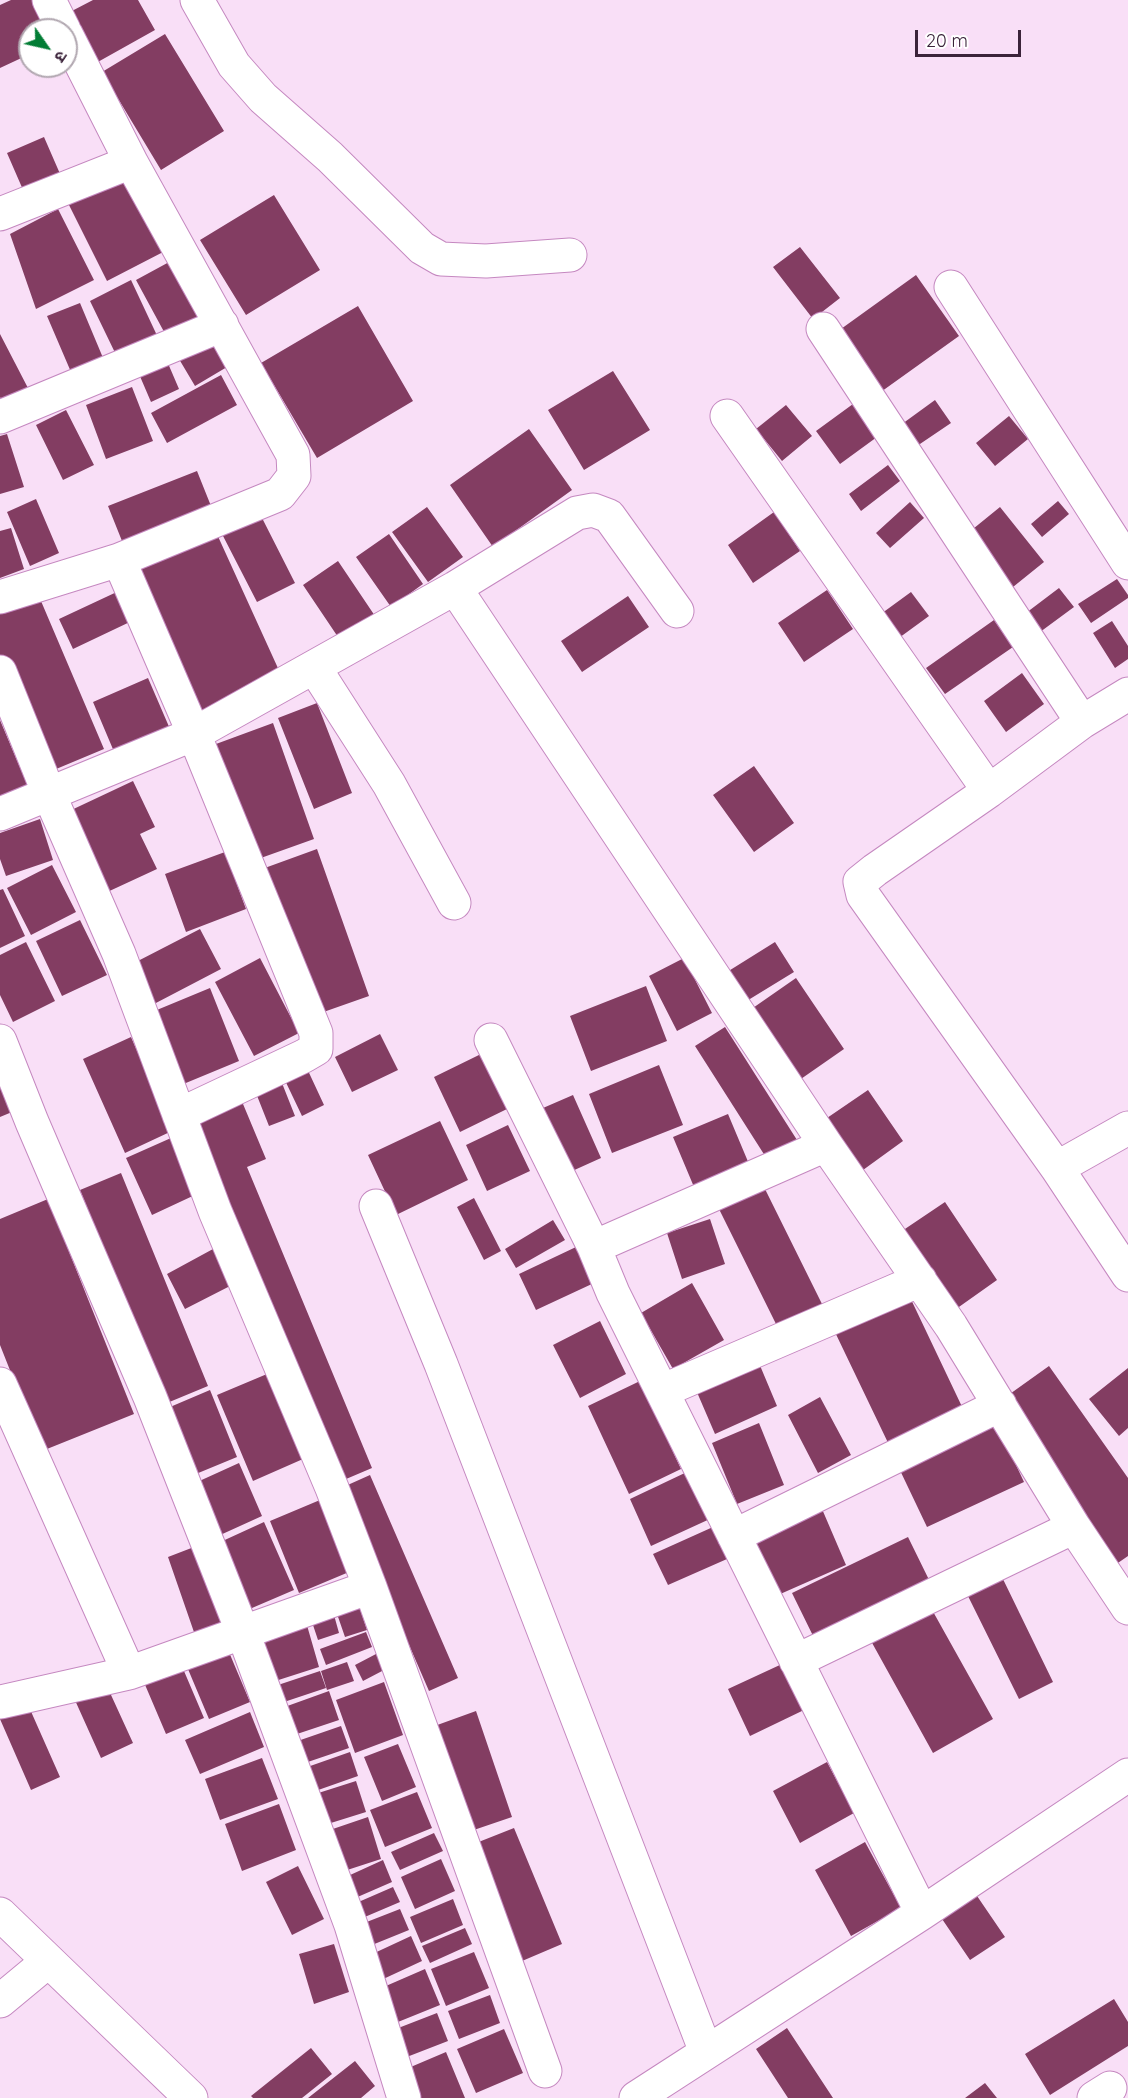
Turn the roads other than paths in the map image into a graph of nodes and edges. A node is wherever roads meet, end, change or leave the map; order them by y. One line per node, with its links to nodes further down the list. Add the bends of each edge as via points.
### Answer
1 (49, 0): 3 (street)
2 (197, 0): 7 (street, via 234,65 263,99 330,157 422,248 441,259 486,261)
3 (58, 18)
4 (78, 58): 5 (street)
5 (131, 162): 6 (street); 9 (street)
6 (0, 214)
7 (570, 255)
8 (951, 287): 14 (street)
9 (222, 325): 12 (street); 13 (street, via 293,455 294,476 280,494)
10 (823, 329): 21 (street)
11 (727, 416): 23 (street)
12 (0, 417)
13 (119, 560): 16 (street); 22 (street)
14 (1128, 563)
15 (455, 588): 17 (street, via 577,513 593,510 609,516); 18 (street); 31 (street)
16 (0, 597)
17 (676, 611)
18 (314, 667): 22 (street); 26 (street, via 389,784)
19 (0, 672): 24 (street)
20 (1128, 694): 21 (street)
21 (1082, 722): 23 (street)
22 (194, 734): 24 (street); 29 (street, via 316,1033 316,1049)
23 (989, 791): 32 (street, via 860,882 863,895)
24 (49, 794): 25 (street); 29 (street, via 119,954)
25 (0, 814)
26 (454, 903)
27 (491, 1040): 34 (street)
28 (0, 1041): 44 (street, via 150,1397)
29 (179, 1115): 42 (street)
30 (1128, 1128): 32 (street)
31 (826, 1145): 34 (street); 36 (street)
32 (1057, 1168): 35 (street)
33 (376, 1206): 53 (street)
34 (594, 1247): 38 (street)
35 (1128, 1275)
36 (920, 1280): 38 (street); 39 (street)
37 (0, 1384): 46 (street)
38 (662, 1391): 41 (street)
39 (1000, 1405): 40 (street); 41 (street)
40 (1074, 1527): 43 (street); 45 (street)
41 (734, 1536): 45 (street)
42 (370, 1587): 44 (street); 54 (street)
43 (1128, 1608)
44 (243, 1633): 46 (street); 56 (street, via 351,1925)
45 (796, 1661): 49 (street)
46 (129, 1673): 47 (street)
47 (0, 1702)
48 (1128, 1774): 49 (street)
49 (922, 1913): 53 (street)
50 (0, 1914): 51 (street)
51 (47, 1962): 52 (street); 55 (street)
52 (0, 2001)
53 (706, 2052): 57 (street)
54 (545, 2071)
55 (191, 2098)
56 (404, 2098)
57 (636, 2098)

